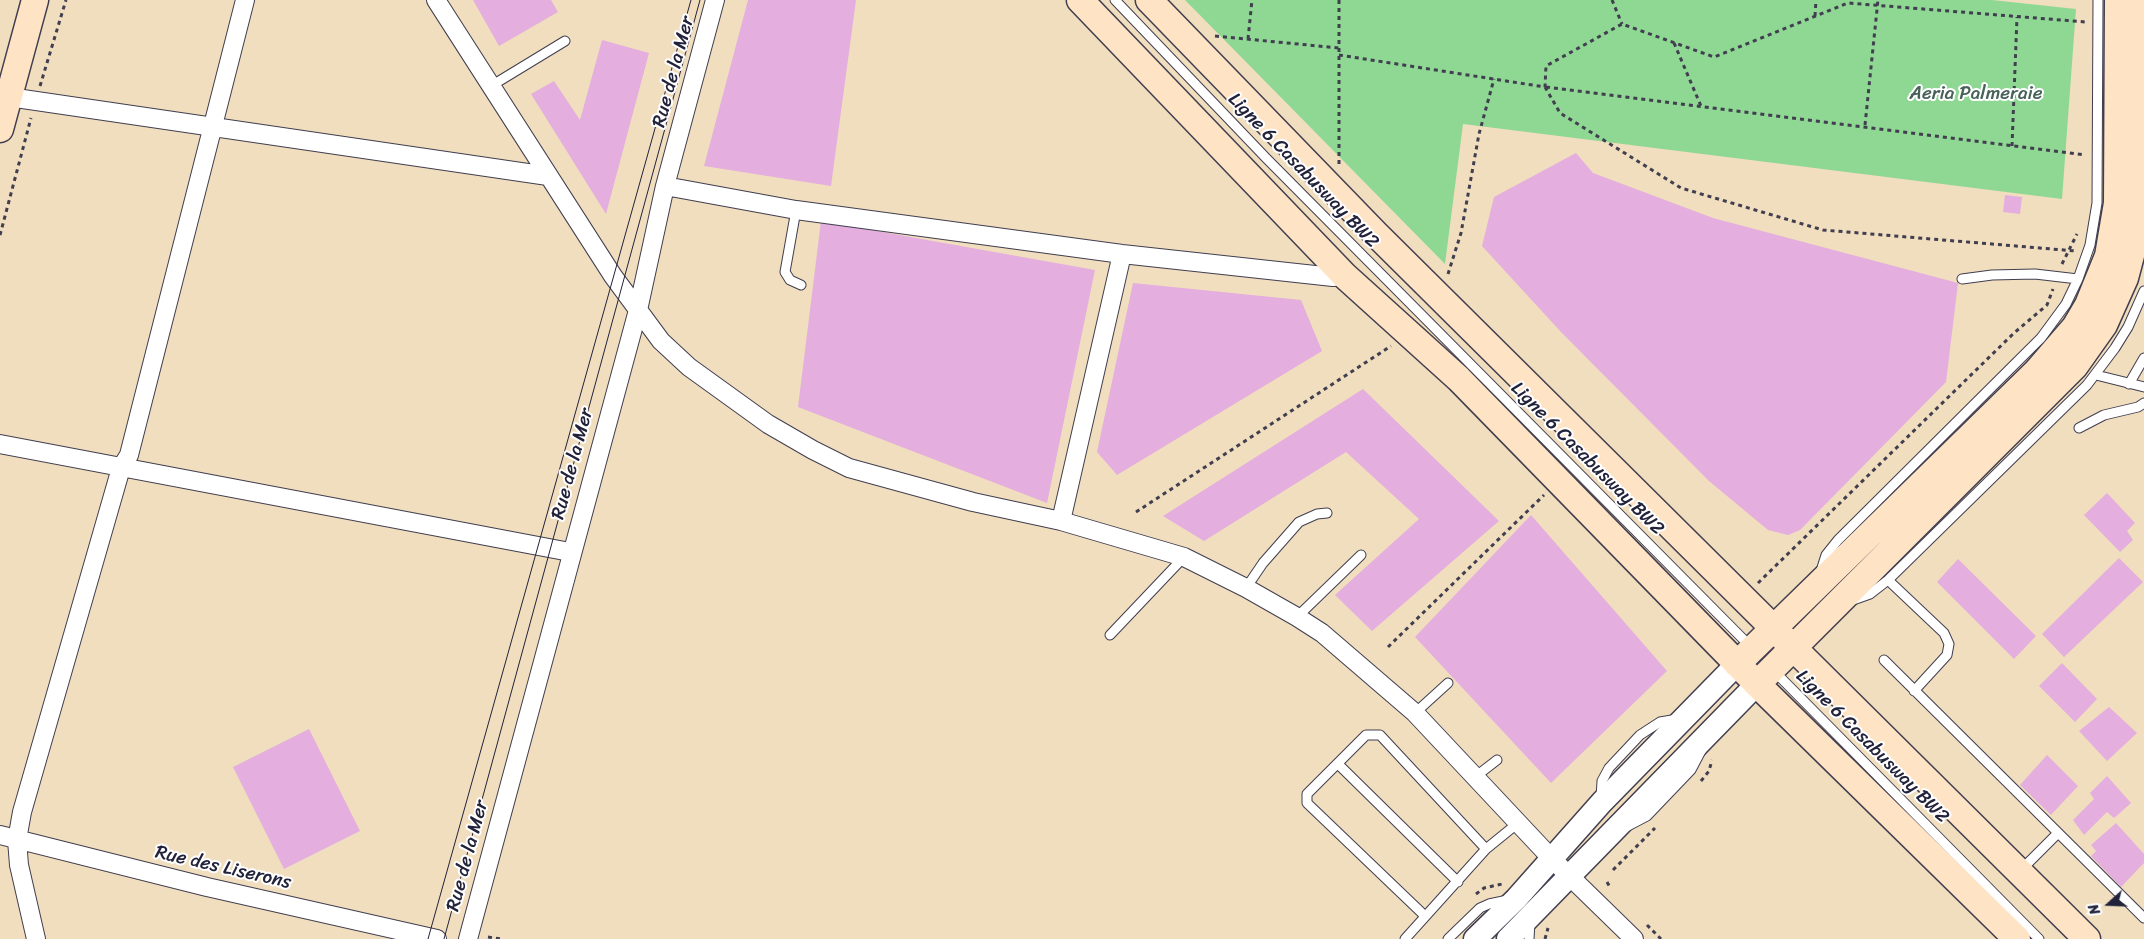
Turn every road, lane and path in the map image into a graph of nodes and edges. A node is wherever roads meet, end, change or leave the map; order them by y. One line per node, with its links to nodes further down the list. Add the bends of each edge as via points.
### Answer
1 (35, 0): 29 (main road)
2 (245, 0): 32 (street)
3 (436, 0): 27 (street)
4 (715, 0): 37 (street, Rue de la Mer)
5 (1080, 0): 44 (main road)
6 (1115, 0): 78 (lane, Ligne 6 Casabusway BW2)
7 (1149, 0): 38 (main road)
8 (1252, 0): 21 (path)
9 (1339, 0): 24 (path)
10 (1612, 0): 19 (path)
11 (1816, 0): 16 (path)
12 (2098, 0): 18 (lane)
13 (2118, 0): 68 (main road, via 2117,204 2108,256 2088,305 2070,334 2038,371)
14 (2142, 0): 71 (main road, via 2140,204 2132,254 2112,310 2075,366)
15 (1877, 2): 16 (path, via 1848,3); 17 (path); 31 (path)
16 (1815, 16): 23 (path, via 1714,57)
17 (2017, 17): 18 (path); 34 (path)
18 (2098, 23): 35 (lane)
19 (1622, 24): 23 (path); 28 (path, via 1546,66)
20 (1214, 36): 21 (path)
21 (1248, 39): 24 (path)
22 (565, 41): 27 (lane)
23 (1674, 42): 30 (path)
24 (1339, 48): 25 (path)
25 (1339, 55): 26 (path); 38 (path)
26 (1494, 79): 28 (path); 46 (path, via 1460,234)
27 (491, 86): 36 (street)
28 (1545, 87): 30 (path); 40 (path, via 1560,113 1681,188 1823,230)
29 (9, 98): 32 (street); 33 (main road)
30 (1702, 106): 31 (path)
31 (1865, 125): 34 (path)
32 (212, 127): 36 (street); 59 (street, via 129,455)
33 (0, 129)
34 (2012, 146): 35 (path)
35 (2098, 156): 45 (lane, via 2095,224)
36 (548, 176): 50 (street)
37 (665, 186): 39 (street); 50 (street, Rue de la Mer)
38 (1339, 196): 73 (main road)
39 (796, 210): 42 (street); 48 (lane, via 785,272 790,280)
40 (2068, 250): 41 (path); 43 (path)
41 (2080, 251)
42 (1122, 254): 44 (street); 63 (street)
43 (2058, 275): 45 (lane); 47 (lane, via 1992,275); 69 (path, via 2047,305 2014,333)
44 (1345, 276): 78 (main road, via 1459,379)
45 (2078, 279): 68 (lane, via 2066,304 2042,338 1831,547 1822,564)
46 (1446, 280)
47 (1962, 280)
48 (800, 285)
49 (2144, 291): 53 (lane, via 2128,327)
50 (638, 310): 63 (street, via 661,341 688,367 734,402 849,468 916,488); 64 (street, Rue de la Mer)
51 (1400, 340): 61 (path)
52 (2144, 358): 54 (lane)
53 (2096, 374): 54 (lane); 67 (lane)
54 (2129, 384): 55 (lane)
55 (2144, 387)
56 (2144, 403): 57 (lane, via 2104,415)
57 (2079, 428)
58 (0, 444): 59 (street)
59 (121, 468): 64 (street); 88 (street, via 22,812)
60 (1548, 491): 75 (path)
61 (1136, 512)
62 (1327, 513): 70 (lane, via 1307,518 1290,530)
63 (1061, 521): 66 (street)
64 (570, 552): 101 (street, Rue de la Mer)
65 (1361, 555): 72 (lane)
66 (1184, 558): 70 (street); 74 (lane)
67 (1888, 580): 71 (lane, via 1870,594); 80 (lane, via 1944,633 1949,644 1947,655)
68 (1820, 583): 73 (main road)
69 (1757, 585)
70 (1246, 588): 72 (street)
71 (1838, 601): 76 (main road)
72 (1297, 617): 81 (street, via 1322,633)
73 (1773, 628): 76 (main road); 78 (main road)
74 (1110, 635)
75 (1388, 647)
76 (1792, 647): 78 (main road); 91 (main road)
77 (1884, 660): 80 (lane)
78 (1757, 664): 90 (street, via 1683,719); 92 (street, via 1701,740); 108 (main road); 109 (lane, Ligne 6 Casabusway BW2)
79 (1448, 683): 81 (lane)
80 (1914, 691): 86 (lane)
81 (1416, 713): 84 (street)
82 (1497, 760): 84 (lane)
83 (1338, 764): 89 (lane, via 1366,735 1380,734); 93 (lane); 95 (lane, via 1307,794 1307,803)
84 (1475, 777): 85 (street)
85 (1518, 823): 89 (lane); 90 (street)
86 (2058, 833): 91 (lane); 96 (lane)
87 (0, 835): 88 (street, Rue des Liserons)
88 (17, 840): 99 (street, via 19,865); 100 (street, Rue des Liserons)
89 (1486, 849): 93 (lane)
90 (1552, 859): 92 (street); 94 (street)
91 (2019, 872): 110 (main road)
92 (1569, 875): 97 (street); 107 (street)
93 (1458, 882): 95 (lane)
94 (1516, 899): 104 (lane, via 1480,908); 105 (street)
95 (1425, 916): 103 (lane)
96 (2144, 918)
97 (1529, 928): 106 (street)
98 (488, 937): 102 (path)
99 (36, 939)
100 (437, 939)
101 (468, 939)
102 (501, 939)
103 (1405, 939)
104 (1448, 939)
105 (1475, 939)
106 (1508, 939)
107 (1634, 939)
108 (2017, 939)
109 (2039, 939)
110 (2086, 939)

